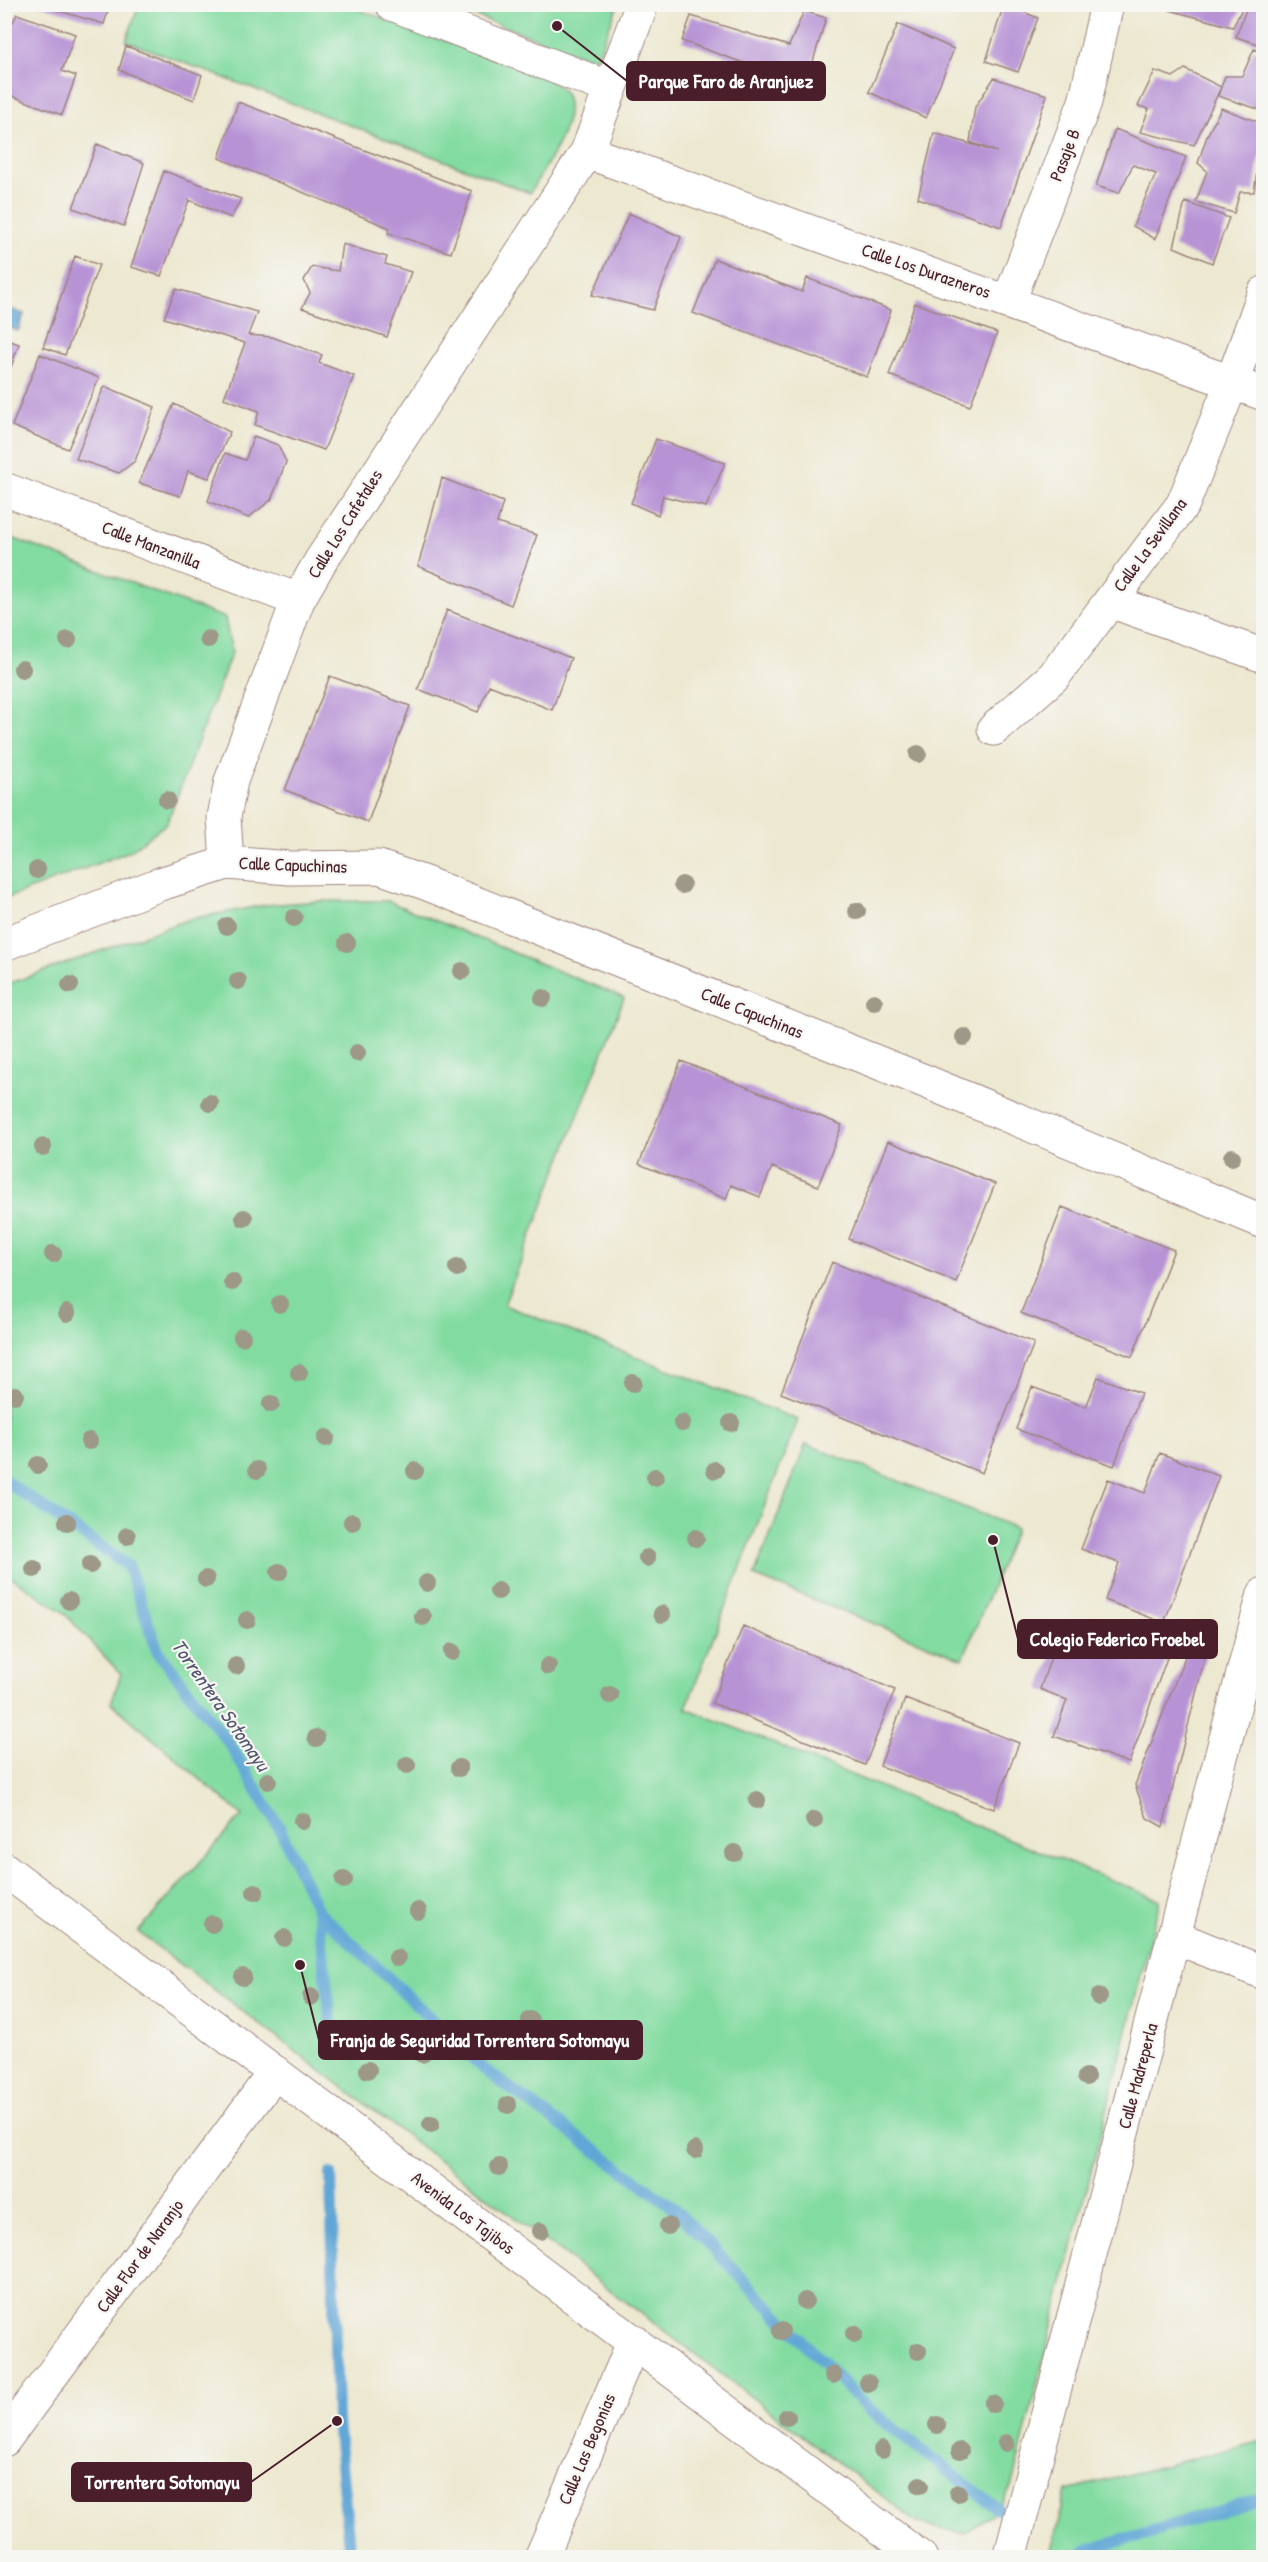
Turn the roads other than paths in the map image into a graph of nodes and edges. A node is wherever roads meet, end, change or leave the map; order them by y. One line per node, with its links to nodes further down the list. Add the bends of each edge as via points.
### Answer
1 (392, 4): 4 (street)
2 (642, 4): 4 (street, Calle Los Cafetales)
3 (1107, 4): 7 (street, Pasaje B, via 1085,102)
4 (610, 88): 5 (street, Calle Los Cafetales)
5 (587, 152): 7 (street, Calle Los Durazneros); 11 (street, Calle Los Cafetales)
6 (1263, 292): 8 (street, Calle La Sevillana)
7 (1009, 301): 8 (street, Calle Los Durazneros)
8 (1232, 382): 9 (street, Calle Los Durazneros); 12 (street, Calle La Sevillana, via 1183,504)
9 (1263, 394)
10 (4, 489): 11 (street, Calle Manzanilla)
11 (298, 600): 15 (street, Calle Los Cafetales, via 231,781 224,817)
12 (1110, 601): 13 (street); 14 (street, Calle La Sevillana, via 1054,676)
13 (1263, 656)
14 (994, 729)
15 (227, 863): 16 (street, via 160,884); 17 (street, Calle Capuchinas, via 290,868 379,867 922,1080)
16 (4, 944)
17 (1263, 1222)
18 (1261, 1612): 20 (street, Calle Madreperla)
19 (4, 1869): 22 (street, Avenida Los Tajibos)
20 (1175, 1937): 21 (street); 27 (street, Calle Madreperla)
21 (1263, 1973)
22 (275, 2072): 23 (street, Avenida Los Tajibos); 24 (street, Calle Flor de Naranjo)
23 (634, 2341): 25 (street, Calle Las Begonias); 26 (street, Avenida Los Tajibos)
24 (4, 2440)
25 (541, 2558)
26 (921, 2558)
27 (1010, 2558)

